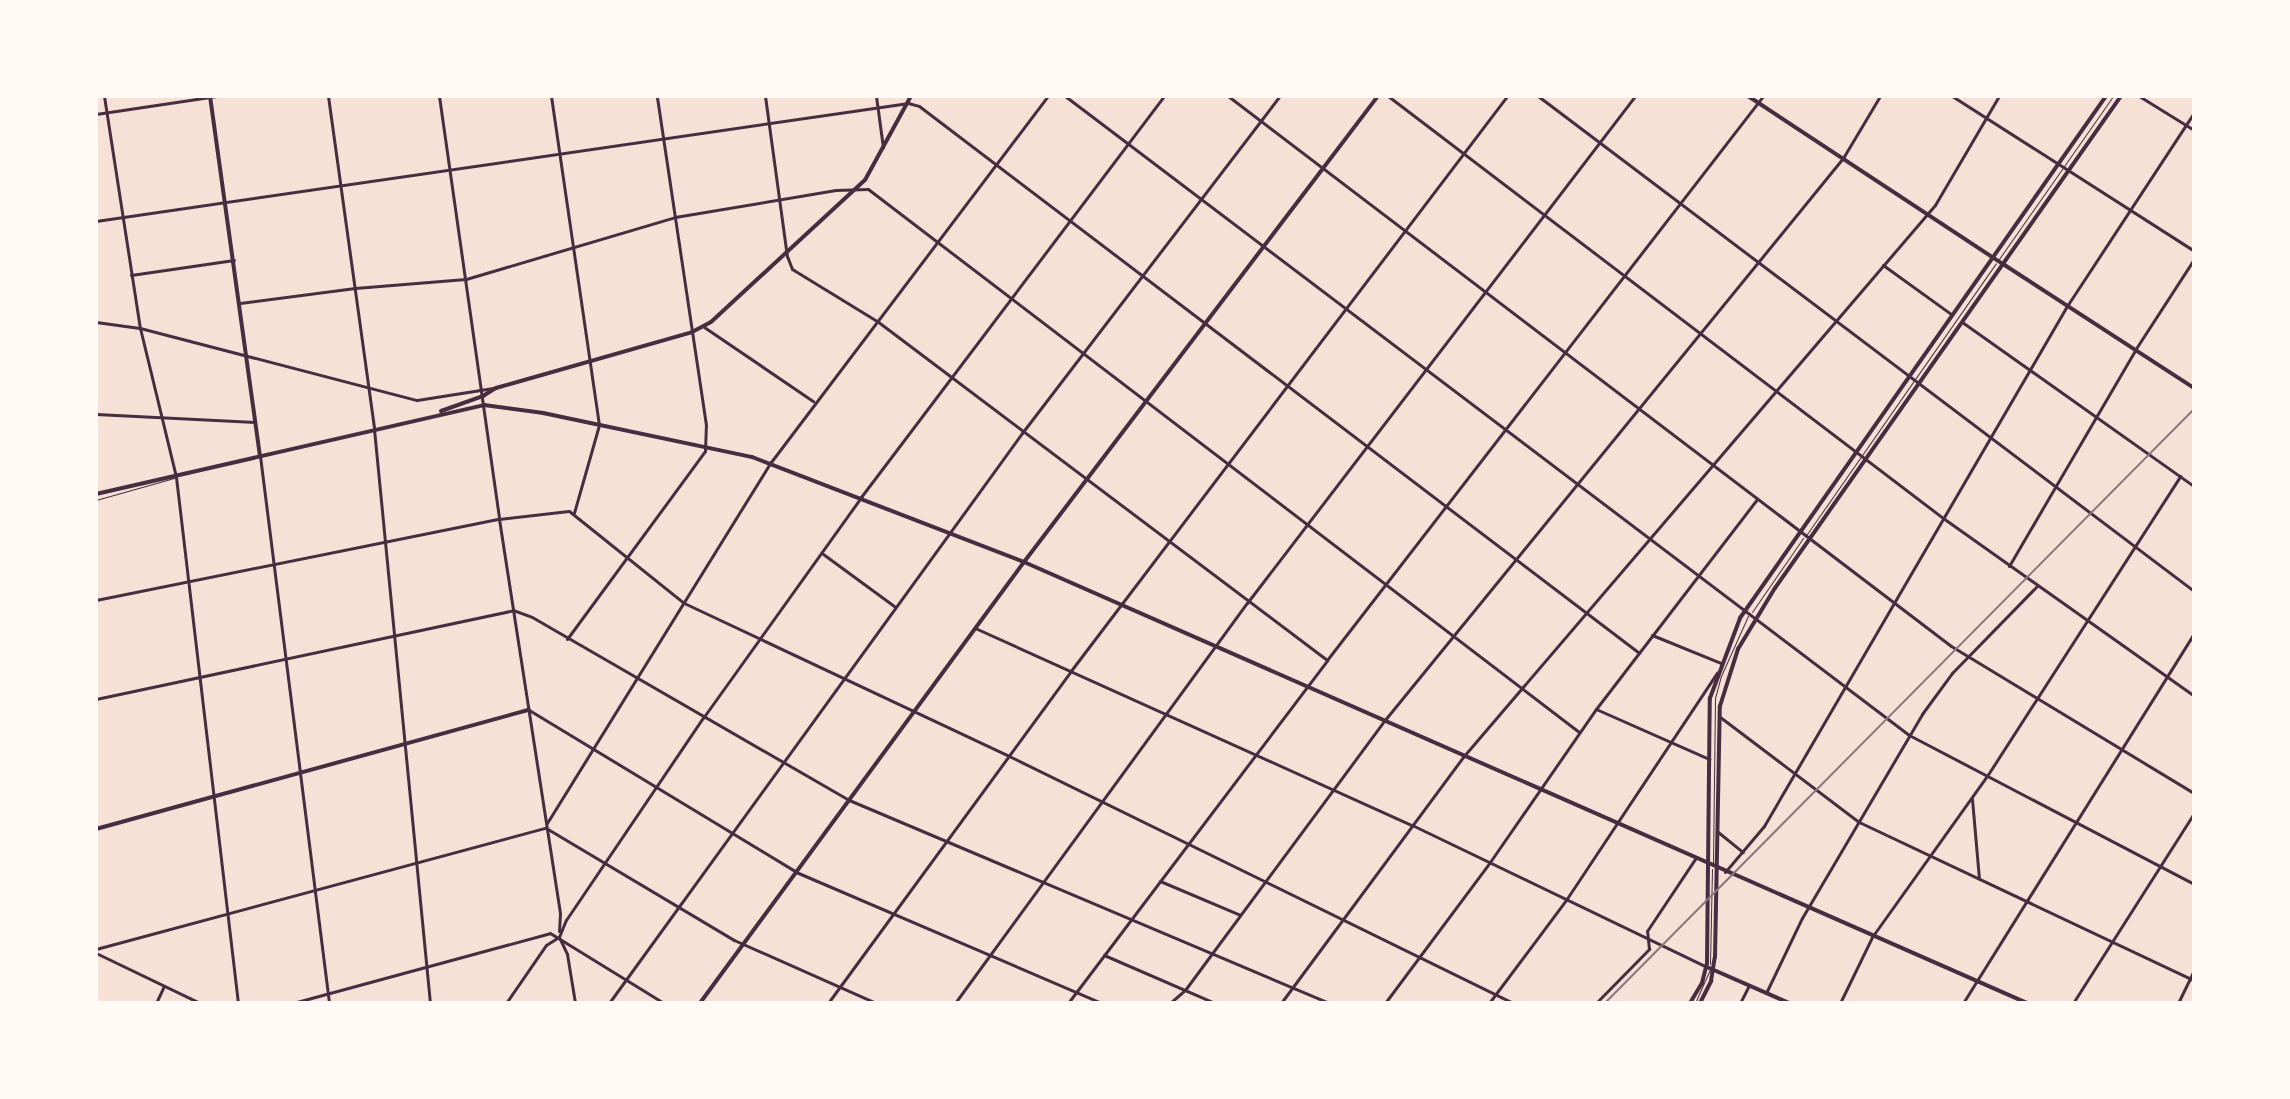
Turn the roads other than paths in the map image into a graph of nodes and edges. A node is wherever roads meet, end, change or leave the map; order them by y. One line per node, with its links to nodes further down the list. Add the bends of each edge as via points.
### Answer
1 (104, 96): 33 (street)
2 (210, 96): 3 (street); 33 (street); 56 (main road)
3 (217, 96)
4 (328, 96): 52 (street)
5 (439, 96): 51 (street)
6 (551, 96): 45 (street)
7 (657, 96): 41 (street)
8 (765, 96): 38 (street)
9 (876, 96): 32 (street)
10 (911, 96): 30 (main road)
11 (1048, 96): 48 (street)
12 (1065, 96): 43 (street)
13 (1164, 96): 43 (street)
14 (1228, 96): 37 (street)
15 (1280, 96): 37 (street)
16 (1378, 96): 50 (main road)
17 (1388, 96): 46 (street)
18 (1507, 96): 46 (street)
19 (1538, 96): 42 (street)
20 (1635, 96): 42 (street)
21 (1748, 96): 31 (main road)
22 (1763, 96): 31 (street)
23 (1880, 96): 47 (street)
24 (1952, 96): 36 (street)
25 (1999, 96): 36 (street)
26 (2106, 96): 49 (main road)
27 (2113, 96): 49 (lane)
28 (2121, 96): 49 (main road)
29 (2139, 96): 39 (street)
30 (908, 103): 32 (street); 44 (main road); 48 (street)
31 (1759, 103): 47 (main road); 57 (street)
32 (877, 107): 38 (street); 44 (street)
33 (107, 112): 35 (street); 61 (street)
34 (2194, 113): 39 (street)
35 (96, 114)
36 (1986, 117): 49 (street); 59 (street)
37 (1261, 121): 50 (street); 54 (street)
38 (769, 123): 41 (street); 55 (street)
39 (2186, 125): 40 (street); 58 (street)
40 (2194, 130)
41 (664, 138): 45 (street); 62 (street)
42 (1600, 142): 57 (street); 60 (street)
43 (1129, 143): 54 (street); 64 (street)
44 (883, 148): 53 (main road)
45 (560, 153): 51 (street); 67 (street)
46 (1465, 153): 60 (street); 65 (street)
47 (1843, 158): 59 (main road); 74 (street)
48 (996, 165): 64 (street); 66 (street)
49 (2063, 166): 58 (street); 73 (main road); 73 (main road)
50 (1322, 168): 65 (street); 68 (main road)
51 (450, 169): 52 (street); 79 (street)
52 (340, 184): 56 (street); 80 (street)
53 (857, 188): 55 (street); 66 (street, via 868,189); 70 (main road)
54 (1202, 199): 68 (street); 77 (street)
55 (779, 200): 62 (street); 70 (street)
56 (225, 201): 61 (street); 72 (main road)
57 (1680, 203): 74 (street); 78 (street)
58 (2130, 210): 69 (street); 84 (street)
59 (1928, 213): 73 (main road); 75 (street)
60 (1544, 214): 78 (street); 81 (street)
61 (122, 217): 63 (street); 76 (street)
62 (675, 217): 67 (street); 94 (street)
63 (96, 221)
64 (1068, 221): 77 (street); 82 (street)
65 (1406, 231): 81 (street); 85 (street)
66 (937, 244): 82 (street); 88 (street)
67 (573, 247): 79 (street); 100 (street)
68 (1263, 247): 85 (street); 91 (main road)
69 (2194, 251)
70 (787, 256): 88 (street, via 796,273); 92 (main road)
71 (2194, 259): 96 (street)
72 (234, 260): 76 (street); 83 (main road)
73 (1998, 260): 84 (main road); 86 (main road); 90 (main road); 104 (lane)
74 (1757, 262): 87 (street); 95 (street)
75 (1883, 265): 86 (street); 87 (street)
76 (131, 275): 93 (street)
77 (1143, 276): 91 (street); 98 (street)
78 (1625, 276): 95 (street); 97 (street)
79 (466, 279): 80 (street); 107 (street)
80 (355, 288): 83 (street); 106 (street)
81 (1486, 291): 97 (street); 101 (street)
82 (1011, 300): 98 (street); 103 (street)
83 (240, 303): 99 (main road)
84 (2067, 306): 96 (main road); 102 (street)
85 (1346, 308): 101 (street); 105 (street)
86 (1953, 315): 104 (main road)
87 (1833, 320): 104 (street); 110 (street)
88 (877, 321): 103 (street); 112 (street)
89 (96, 322): 93 (street)
90 (1962, 322): 102 (street); 104 (main road)
91 (1205, 324): 105 (street); 113 (main road)
92 (704, 327): 94 (main road); 112 (street)
93 (140, 328): 99 (street); 119 (street)
94 (692, 332): 100 (main road); 126 (street)
95 (1699, 332): 110 (street); 115 (street)
96 (2135, 350): 109 (main road); 117 (street)
97 (1564, 353): 115 (street); 123 (street)
98 (1082, 355): 113 (street); 124 (street)
99 (246, 356): 106 (street); 120 (main road)
100 (590, 361): 108 (main road); 121 (street)
101 (1427, 370): 123 (street); 127 (street)
102 (2029, 370): 117 (street); 125 (street)
103 (951, 376): 124 (street); 140 (street)
104 (1914, 381): 125 (street); 129 (main road); 129 (main road)
105 (1287, 386): 127 (street); 131 (street)
106 (368, 387): 107 (street, via 425,400); 122 (street)
107 (482, 388): 108 (street); 111 (street)
108 (496, 388): 111 (main road)
109 (2194, 388)
110 (1775, 389): 129 (street); 132 (street)
111 (483, 396): 114 (street); 118 (main road)
112 (814, 402): 130 (street)
113 (1145, 402): 131 (street); 135 (main road)
114 (484, 405): 118 (main road); 121 (main road); 146 (street)
115 (1638, 408): 132 (street); 136 (street)
116 (96, 414): 119 (street)
117 (2096, 416): 133 (street); 137 (street)
118 (423, 417): 122 (main road)
119 (162, 418): 120 (street); 134 (street)
120 (255, 422): 128 (main road)
121 (599, 425): 126 (main road); 144 (street)
122 (374, 429): 128 (main road); 151 (street)
123 (1506, 430): 136 (street); 143 (street)
124 (1022, 433): 135 (street); 148 (street)
125 (1990, 438): 137 (street); 145 (street)
126 (706, 446): 130 (main road); 155 (street)
127 (1367, 448): 143 (street); 147 (street)
128 (260, 456): 134 (main road); 158 (street)
129 (1860, 456): 145 (street); 149 (main road); 149 (main road)
130 (771, 462): 140 (main road); 166 (street)
131 (1229, 464): 147 (street); 152 (street)
132 (1712, 464): 141 (street); 150 (street)
133 (2180, 476): 138 (street); 153 (street)
134 (176, 477): 139 (main road); 142 (lane); 161 (street)
135 (1087, 480): 152 (street); 157 (main road)
136 (1578, 484): 150 (street); 156 (street)
137 (2054, 486): 153 (street); 159 (street)
138 (2194, 486)
139 (96, 494)
140 (861, 497): 148 (main road); 154 (street)
141 (1757, 499): 149 (street); 160 (street)
142 (96, 500)
143 (1444, 507): 156 (street); 162 (street)
144 (574, 513): 146 (street); 155 (street)
145 (1943, 518): 159 (street); 168 (street)
146 (499, 519): 151 (street); 171 (street)
147 (1307, 526): 162 (street); 167 (street)
148 (950, 532): 157 (main road); 170 (street)
149 (1805, 535): 168 (street); 173 (main road); 173 (main road)
150 (1649, 539): 160 (street); 172 (street)
151 (384, 541): 158 (street); 176 (street)
152 (1169, 543): 167 (street); 169 (street)
153 (2134, 546): 164 (street); 174 (street)
154 (821, 553): 170 (street); 181 (street)
155 (627, 558): 166 (street); 180 (street)
156 (1515, 560): 172 (street); 179 (street)
157 (1024, 562): 169 (main road); 175 (main road)
158 (275, 563): 161 (street); 185 (street)
159 (2009, 566): 163 (street)
160 (1697, 575): 173 (street); 178 (street)
161 (187, 581): 165 (street); 190 (street)
162 (1385, 585): 179 (street); 186 (street)
163 (2037, 586): 174 (street); 184 (street)
164 (2194, 591)
165 (96, 600)
166 (684, 603): 181 (street); 193 (street)
167 (1247, 603): 182 (street); 186 (street)
168 (1893, 603): 184 (street); 195 (street)
169 (1122, 604): 182 (main road); 188 (street)
170 (894, 606): 192 (street)
171 (513, 610): 176 (street); 180 (street); 201 (street)
172 (1586, 613): 183 (street); 196 (street)
173 (1749, 615): 187 (main road); 195 (street); 204 (main road); 246 (lane, via 1715,698)
174 (2085, 621): 191 (street); 198 (street)
175 (975, 628): 188 (street); 202 (main road)
176 (393, 634): 185 (street); 209 (street)
177 (2194, 634): 191 (street)
178 (1652, 635): 183 (street); 187 (street)
179 (1454, 636): 196 (street); 206 (street)
180 (567, 639): 193 (street)
181 (760, 639): 192 (street); 205 (street)
182 (1217, 647): 194 (main road); 203 (street)
183 (1639, 653): 200 (street)
184 (1969, 657): 198 (street); 208 (street)
185 (287, 658): 190 (street); 218 (street)
186 (1327, 660): 194 (street)
187 (1721, 663): 189 (main road)
188 (1070, 672): 203 (street); 214 (street)
189 (1717, 673): 210 (street); 216 (main road, via 1710,698)
190 (198, 676): 199 (street); 225 (street)
191 (2167, 677): 197 (street); 211 (street)
192 (843, 678): 202 (street); 217 (street)
193 (636, 679): 205 (street); 212 (street)
194 (1308, 686): 206 (main road); 213 (street)
195 (1843, 686): 208 (street); 219 (street)
196 (1523, 688): 207 (street); 215 (street)
197 (2194, 696)
198 (2037, 697): 211 (street); 220 (street)
199 (96, 699)
200 (1596, 709): 207 (street); 210 (street)
201 (529, 710): 209 (main road); 212 (street); 234 (street)
202 (915, 711): 214 (street); 227 (main road)
203 (1165, 714): 213 (street); 228 (street)
204 (1719, 716): 219 (street); 236 (main road)
205 (703, 718): 217 (street); 221 (street)
206 (1384, 721): 215 (main road); 222 (street)
207 (1579, 732): 223 (street)
208 (1909, 735): 220 (street); 230 (street)
209 (403, 742): 218 (main road); 243 (street)
210 (1671, 743): 216 (street); 231 (street)
211 (2122, 749): 224 (street); 232 (street)
212 (592, 751): 221 (street); 234 (street)
213 (1256, 755): 222 (street); 239 (street)
214 (1009, 756): 228 (street); 238 (street)
215 (1463, 757): 223 (main road); 233 (street)
216 (1709, 759): 246 (main road)
217 (781, 764): 227 (street); 237 (street)
218 (300, 772): 225 (main road); 255 (street)
219 (1792, 774): 230 (street); 240 (street)
220 (1987, 776): 226 (street); 232 (street)
221 (655, 789): 237 (street); 245 (street)
222 (1334, 789): 233 (street); 253 (street)
223 (1537, 789): 231 (main road); 244 (street)
224 (2194, 793)
225 (212, 797): 235 (main road); 260 (street)
226 (1972, 798): 241 (street); 250 (street)
227 (849, 800): 238 (street); 248 (main road)
228 (1101, 802): 239 (street); 251 (street)
229 (2194, 813): 247 (street)
230 (1859, 822): 241 (street); 259 (street)
231 (1616, 824): 242 (main road); 256 (street)
232 (2075, 824): 247 (street); 257 (street)
233 (1412, 825): 244 (street); 264 (street)
234 (546, 828): 243 (street); 245 (street); 265 (street)
235 (96, 829)
236 (1718, 832): 240 (street); 246 (main road)
237 (731, 834): 248 (street); 258 (street)
238 (947, 840): 251 (street); 261 (street)
239 (1187, 845): 252 (street); 253 (street)
240 (1743, 852): 249 (street)
241 (1930, 857): 250 (street); 266 (street)
242 (1695, 859): 246 (main road); 267 (street, via 1647,931)
243 (416, 861): 255 (street); 275 (street)
244 (1490, 862): 256 (street); 274 (street)
245 (605, 863): 258 (street); 265 (street)
246 (1713, 866): 249 (main road); 276 (main road); 276 (main road)
247 (2159, 866): 254 (street); 268 (street)
248 (796, 872): 261 (street); 269 (main road)
249 (1725, 872): 259 (main road)
250 (1979, 879): 257 (street)
251 (1044, 880): 263 (street); 272 (street)
252 (1160, 881): 262 (street); 263 (street)
253 (1266, 882): 262 (street); 264 (street)
254 (2194, 884)
255 (314, 888): 260 (street); 286 (street)
256 (1566, 900): 267 (street); 289 (street)
257 (2028, 902): 268 (street); 280 (street)
258 (677, 907): 269 (street); 279 (street)
259 (1808, 907): 266 (main road); 288 (street)
260 (226, 913): 270 (street); 292 (street)
261 (892, 913): 272 (street); 282 (street)
262 (1240, 915): 271 (street)
263 (1132, 919): 271 (street); 273 (street)
264 (1343, 920): 274 (street); 283 (street)
265 (559, 937): 275 (street, via 547,933); 279 (street); 296 (street, via 546,945); 297 (street)
266 (1872, 937): 280 (main road); 317 (street)
267 (1648, 939): 276 (street); 313 (street, via 1649,949)
268 (2113, 941): 278 (street); 320 (street)
269 (744, 944): 282 (street); 300 (main road)
270 (96, 951): 284 (street)
271 (1212, 953): 283 (street); 285 (street)
272 (990, 955): 287 (street); 303 (street)
273 (1104, 955): 285 (street); 287 (street)
274 (1419, 958): 289 (street); 310 (street)
275 (426, 966): 286 (street); 295 (street)
276 (1710, 968): 281 (main road); 314 (main road); 314 (main road)
277 (2194, 970): 278 (street)
278 (2192, 979): 321 (street)
279 (625, 980): 298 (street); 299 (street)
280 (1976, 981): 318 (street); 319 (main road)
281 (1749, 985): 288 (main road); 315 (street)
282 (839, 987): 301 (street); 302 (street)
283 (1293, 987): 308 (street); 309 (street)
284 (163, 988): 290 (street); 291 (street)
285 (1185, 990): 306 (street); 307 (street)
286 (328, 992): 293 (street); 294 (street)
287 (1076, 992): 304 (street); 305 (street)
288 (1766, 993): 316 (main road)
289 (1496, 994): 311 (street); 312 (street)
290 (156, 1003)
291 (200, 1003)
292 (238, 1003)
293 (293, 1003)
294 (329, 1003)
295 (430, 1003)
296 (506, 1003)
297 (575, 1003)
298 (609, 1003)
299 (664, 1003)
300 (700, 1003)
301 (828, 1003)
302 (876, 1003)
303 (955, 1003)
304 (1068, 1003)
305 (1101, 1003)
306 (1170, 1003)
307 (1215, 1003)
308 (1281, 1003)
309 (1329, 1003)
310 (1385, 1003)
311 (1489, 1003)
312 (1513, 1003)
313 (1596, 1003)
314 (1695, 1003)
315 (1740, 1003)
316 (1789, 1003)
317 (1840, 1003)
318 (1963, 1003)
319 (2027, 1003)
320 (2073, 1003)
321 (2178, 1003)

